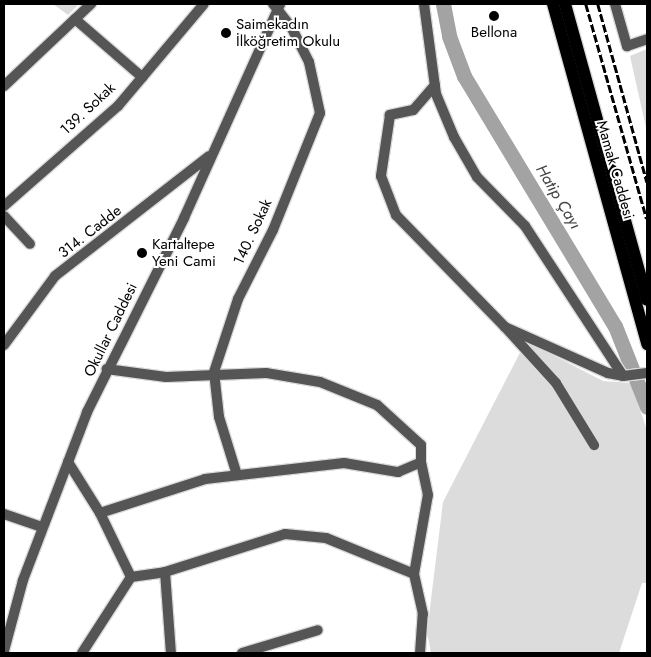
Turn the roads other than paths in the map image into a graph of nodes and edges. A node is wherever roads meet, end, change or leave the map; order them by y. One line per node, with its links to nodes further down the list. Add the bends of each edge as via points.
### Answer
1 (91, 4): 8 (street)
2 (204, 4): 10 (street, 139. Sokak)
3 (424, 4): 11 (street)
4 (552, 4): 19 (main road, Mamak Caddesi)
5 (565, 4): 17 (main road, Mamak Caddesi)
6 (615, 4): 9 (street, via 627,46)
7 (277, 5): 13 (street, Okullar Caddesi); 22 (street, 140. Sokak, via 308,62 320,113 273,230 238,299)
8 (75, 19): 10 (street); 12 (street)
9 (647, 39)
10 (142, 77): 14 (street, 139. Sokak, via 118,106)
11 (435, 85): 18 (street, via 413,110 390,115 381,176 386,194 420,244); 24 (street, via 454,138 476,177 525,226)
12 (4, 86)
13 (209, 156): 20 (street, 314. Cadde, via 55,276); 21 (street, Okullar Caddesi, via 184,218)
14 (4, 206)
15 (4, 216): 16 (street)
16 (30, 244)
17 (647, 300)
18 (505, 327): 24 (street); 25 (street, via 567,397)
19 (647, 344)
20 (4, 345)
21 (107, 369): 22 (street, via 166,377); 26 (street, Okullar Caddesi)
22 (214, 372): 27 (street, via 266,372 320,382 377,405 421,445); 28 (street, 140. Sokak, via 219,417)
23 (644, 373): 24 (street)
24 (626, 376)
25 (594, 445)
26 (68, 462): 29 (street); 31 (street, Okullar Caddesi)
27 (421, 462): 28 (street, via 398,472 344,464); 33 (street, via 428,494)
28 (237, 475): 29 (street, via 205,479)
29 (100, 513): 34 (street)
30 (4, 514): 31 (street)
31 (42, 527): 36 (street, Okullar Caddesi)
32 (165, 572): 33 (street, via 285,534 326,538); 34 (street); 38 (street)
33 (414, 574): 40 (street, via 423,614)
34 (131, 577): 37 (street)
35 (318, 630): 39 (street)
36 (4, 651)
37 (82, 653)
38 (172, 653)
39 (242, 653)
40 (420, 653)

